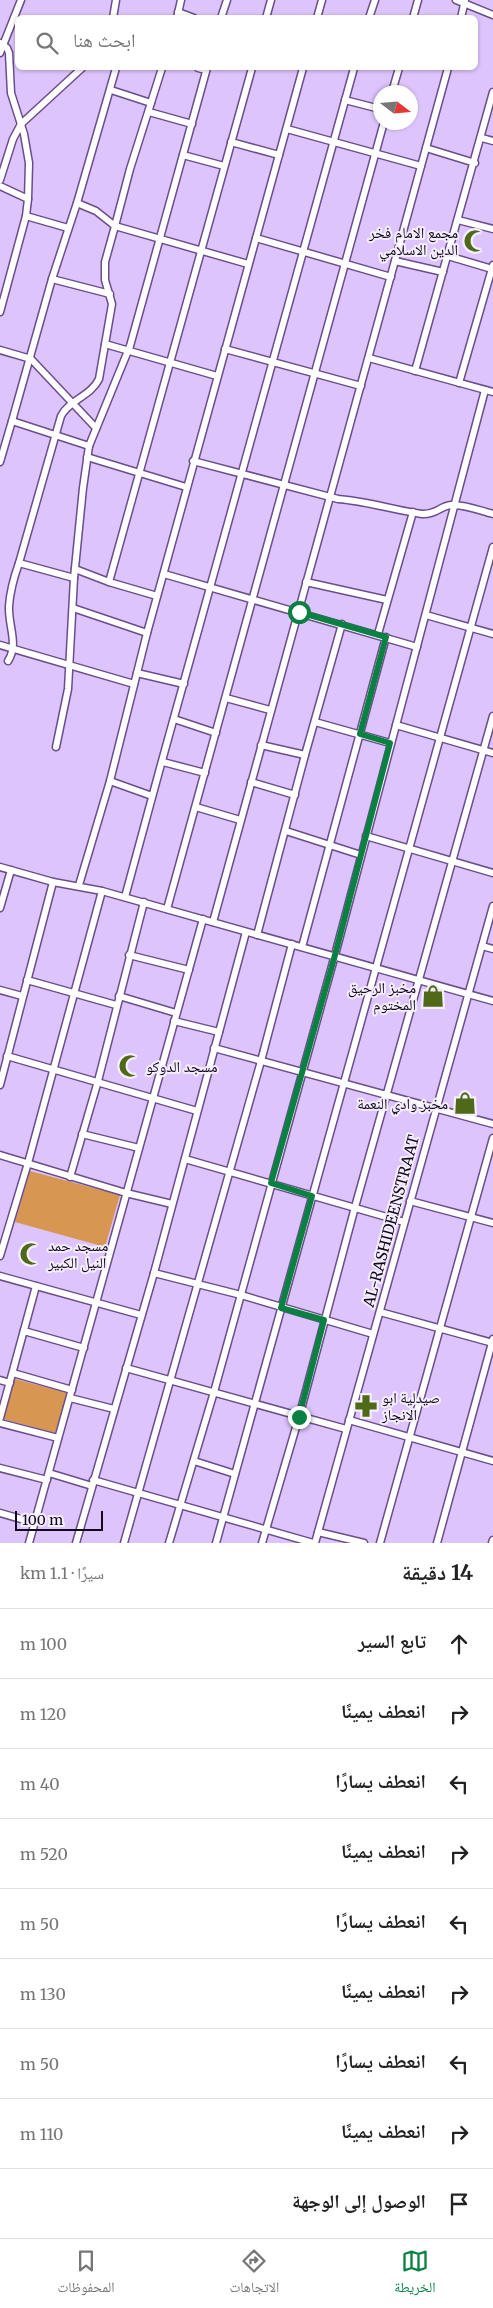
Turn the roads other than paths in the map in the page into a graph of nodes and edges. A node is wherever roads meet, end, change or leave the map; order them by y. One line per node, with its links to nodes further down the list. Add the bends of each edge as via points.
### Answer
1 (21, 0): 22 (street)
2 (116, 0): 12 (street)
3 (121, 0): 12 (street)
4 (181, 0): 14 (street)
5 (227, 0): 15 (street)
6 (271, 0): 16 (street)
7 (322, 0): 17 (street)
8 (375, 0): 18 (street)
9 (418, 0): 19 (street)
10 (456, 0): 11 (street)
11 (465, 2): 20 (street); 21 (street)
12 (114, 10): 13 (street)
13 (113, 15)
14 (177, 15)
15 (222, 15)
16 (267, 15)
17 (318, 15)
18 (370, 15)
19 (414, 15)
20 (462, 15)
21 (493, 15)
22 (2, 44): 23 (street); 40 (street, via 9,53 10,88)
23 (0, 52)
24 (80, 70): 40 (street)
25 (116, 70): 34 (street)
26 (161, 70): 37 (street)
27 (207, 70): 41 (street)
28 (251, 70): 47 (street)
29 (303, 70): 42 (street)
30 (353, 70): 36 (street)
31 (398, 70): 33 (street)
32 (447, 70): 48 (street)
33 (394, 85)
34 (111, 90): 37 (street); 58 (street)
35 (493, 94): 44 (street)
36 (345, 100): 38 (street); 45 (street)
37 (152, 103): 39 (street)
38 (373, 107)
39 (149, 112): 41 (street); 61 (street)
40 (20, 124): 55 (street); 57 (street, via 29,163)
41 (192, 124): 50 (street)
42 (287, 129): 45 (street); 51 (street)
43 (382, 130): 49 (street)
44 (482, 138): 46 (street); 52 (street)
45 (333, 141): 49 (street); 67 (street)
46 (493, 141)
47 (231, 142): 51 (street); 53 (street)
48 (426, 148): 52 (street); 54 (street)
49 (376, 153): 54 (street); 70 (street)
50 (184, 155): 53 (street); 65 (street)
51 (279, 155): 64 (street)
52 (475, 163): 60 (street)
53 (224, 166): 66 (street)
54 (421, 166): 69 (street)
55 (0, 180)
56 (0, 186): 57 (street)
57 (28, 199): 59 (street)
58 (77, 203): 61 (street, via 96,211); 62 (street)
59 (26, 216): 62 (street); 78 (street)
60 (458, 220): 63 (street); 68 (street)
61 (115, 226): 65 (street); 77 (street, via 104,271)
62 (68, 228): 75 (street)
63 (493, 229)
64 (256, 238): 67 (street); 71 (street)
65 (159, 240): 66 (street); 82 (street)
66 (202, 251): 71 (street); 86 (street)
67 (303, 252): 70 (street); 85 (street)
68 (448, 256): 72 (street); 73 (street)
69 (395, 260): 73 (street); 74 (street)
70 (344, 263): 74 (street); 88 (street)
71 (248, 264): 80 (street)
72 (492, 267): 76 (street)
73 (443, 272): 87 (street)
74 (391, 277): 83 (street)
75 (52, 279): 77 (street); 84 (street)
76 (490, 286): 90 (street)
77 (110, 294): 79 (street, via 112,304)
78 (0, 312)
79 (105, 344): 82 (street); 94 (street, via 98,381)
80 (225, 349): 85 (street); 89 (street)
81 (0, 350): 84 (street)
82 (128, 350): 86 (street); 96 (street)
83 (369, 358): 87 (street); 91 (street)
84 (31, 359): 94 (street); 95 (street)
85 (272, 362): 88 (street); 103 (street)
86 (170, 363): 89 (street); 102 (street)
87 (415, 371): 90 (street)
88 (314, 373): 91 (street); 104 (street)
89 (217, 376): 101 (street)
90 (459, 383): 92 (street)
91 (362, 386): 106 (street)
92 (485, 390): 93 (street); 107 (street)
93 (493, 392)
94 (74, 403): 96 (street); 97 (street, via 63,412)
95 (12, 421): 97 (street); 100 (street)
96 (96, 428): 98 (street)
97 (54, 436): 98 (street); 111 (street)
98 (89, 446): 99 (street)
99 (87, 457): 102 (street); 112 (street)
100 (1, 458)
101 (193, 461): 103 (street); 105 (street)
102 (139, 472): 105 (street); 115 (street)
103 (239, 474): 104 (street); 117 (street)
104 (283, 485): 106 (street); 119 (street)
105 (186, 487): 113 (street)
106 (330, 497): 108 (street, via 362,500); 116 (street)
107 (454, 505): 108 (street, via 430,514); 109 (street); 123 (street)
108 (413, 512): 120 (street)
109 (493, 514)
110 (493, 547): 125 (street)
111 (19, 563): 114 (street); 132 (street, via 9,606)
112 (75, 570): 114 (street); 115 (street)
113 (164, 574): 117 (street); 118 (street)
114 (74, 578): 121 (street)
115 (109, 582): 118 (street)
116 (306, 582): 120 (street); 122 (street)
117 (211, 587): 119 (street); 137 (street)
118 (157, 596): 126 (street)
119 (253, 600): 122 (street); 138 (street)
120 (387, 600): 127 (street)
121 (73, 608): 126 (street); 134 (street)
122 (299, 612): 124 (street); 139 (street)
123 (426, 615): 125 (street); 131 (street)
124 (342, 624): 127 (street); 142 (street)
125 (472, 627): 128 (street); 146 (street)
126 (147, 633): 135 (street)
127 (378, 634): 129 (street)
128 (493, 634)
129 (386, 637): 131 (street); 145 (street)
130 (0, 645): 132 (street)
131 (417, 647): 143 (street)
132 (14, 648): 133 (street); 134 (street)
133 (8, 661)
134 (70, 665): 136 (street); 149 (street)
135 (137, 673): 136 (street); 137 (street)
136 (134, 684): 155 (street)
137 (184, 684): 141 (street)
138 (226, 698): 139 (street); 144 (street)
139 (270, 710): 148 (street)
140 (493, 716): 150 (street)
141 (174, 719): 144 (street); 153 (street)
142 (315, 722): 145 (street); 152 (street)
143 (396, 725): 146 (street); 147 (street)
144 (216, 733): 154 (street)
145 (360, 734): 147 (street); 163 (street)
146 (439, 737): 150 (street); 164 (street)
147 (390, 743): 162 (street)
148 (261, 745): 152 (street); 156 (street)
149 (56, 747)
150 (484, 750): 151 (street); 166 (street)
151 (493, 752)
152 (305, 756): 157 (street)
153 (163, 762): 154 (street); 158 (street)
154 (205, 773): 159 (street)
155 (110, 781): 158 (street); 171 (street)
156 (251, 782): 157 (street); 160 (street)
157 (295, 795): 161 (street)
158 (152, 796): 173 (street)
159 (196, 808): 160 (street); 177 (street)
160 (240, 820): 179 (street)
161 (286, 831): 163 (street); 181 (street)
162 (366, 836): 164 (street); 165 (street)
163 (330, 845): 165 (street); 184 (street)
164 (409, 848): 166 (street); 188 (street)
165 (361, 855): 187 (street)
166 (453, 860): 169 (street); 191 (street)
167 (0, 867): 168 (street)
168 (11, 870): 170 (street); 176 (street)
169 (493, 873)
170 (54, 882): 171 (street); 190 (street)
171 (79, 886): 172 (street)
172 (102, 891): 173 (street); 193 (street)
173 (125, 897): 174 (street)
174 (144, 902): 177 (street); 186 (street)
175 (493, 906): 183 (street, AL-RASHIDEENSTRAAT)
176 (0, 908)
177 (167, 909): 178 (street)
178 (203, 919): 179 (street); 189 (street)
179 (213, 922): 180 (street)
180 (246, 932): 181 (street); 201 (street)
181 (257, 935): 182 (street)
182 (292, 944): 184 (street); 204 (street)
183 (482, 946): 185 (street); 194 (street, AL-RASHIDEENSTRAAT)
184 (302, 947): 187 (street)
185 (493, 949)
186 (129, 955): 189 (street); 196 (street)
187 (335, 955): 188 (street); 206 (street)
188 (377, 967): 191 (street); 208 (street)
189 (189, 970): 199 (street)
190 (27, 980): 193 (street); 195 (street)
191 (420, 980): 194 (street); 210 (street)
192 (0, 990): 195 (street)
193 (74, 993): 198 (street); 205 (street)
194 (468, 994): 197 (street); 212 (street, AL-RASHIDEENSTRAAT)
195 (22, 996): 203 (street)
196 (119, 996): 198 (street); 199 (street)
197 (493, 1001)
198 (116, 1004): 207 (street)
199 (176, 1013): 200 (street)
200 (174, 1021): 201 (street); 211 (street)
201 (218, 1032): 202 (street)
202 (214, 1048): 204 (street); 213 (street)
203 (7, 1056): 205 (street); 209 (street)
204 (261, 1061): 206 (street); 221 (street)
205 (54, 1069): 207 (street); 220 (street)
206 (302, 1074): 208 (street); 223 (street)
207 (98, 1081): 211 (street); 215 (street)
208 (343, 1084): 210 (street); 225 (street)
209 (0, 1085)
210 (386, 1097): 212 (street); 228 (street)
211 (154, 1098): 213 (street); 217 (street)
212 (435, 1110): 214 (street); 226 (street, AL-RASHIDEENSTRAAT)
213 (197, 1111): 219 (street)
214 (493, 1124)
215 (82, 1134): 217 (street); 222 (street)
216 (493, 1138): 229 (street)
217 (139, 1148): 224 (street)
218 (0, 1155): 220 (street)
219 (185, 1159): 221 (street); 227 (street)
220 (28, 1163): 222 (street); 232 (street)
221 (230, 1173): 223 (street); 235 (street)
222 (70, 1177): 224 (street)
223 (271, 1183): 225 (street); 237 (street)
224 (126, 1193): 227 (street); 238 (street)
225 (312, 1196): 228 (street); 239 (street)
226 (410, 1201): 229 (street); 230 (street, AL-RASHIDEENSTRAAT)
227 (172, 1204): 233 (street)
228 (355, 1207): 230 (street); 242 (street)
229 (472, 1217): 231 (street); 243 (street)
230 (404, 1222): 240 (street, AL-RASHIDEENSTRAAT)
231 (493, 1223)
232 (0, 1256)
233 (154, 1273): 235 (street); 241 (street)
234 (0, 1276): 236 (street)
235 (198, 1284): 237 (street); 251 (street)
236 (36, 1286): 238 (street); 244 (street)
237 (240, 1296): 239 (street); 254 (street)
238 (98, 1303): 241 (street); 247 (street)
239 (281, 1308): 242 (street); 256 (street)
240 (380, 1312): 243 (street); 245 (street, AL-RASHIDEENSTRAAT)
241 (141, 1315): 248 (street)
242 (324, 1320): 245 (street); 258 (street)
243 (441, 1328): 246 (street); 264 (street)
244 (24, 1331): 247 (street); 249 (street)
245 (373, 1334): 260 (street, AL-RASHIDEENSTRAAT)
246 (493, 1341): 265 (street)
247 (84, 1348): 253 (street)
248 (126, 1368): 251 (street); 257 (street)
249 (13, 1373): 252 (street); 253 (street)
250 (0, 1380): 252 (street)
251 (171, 1380): 254 (street); 273 (street)
252 (10, 1383): 259 (street)
253 (72, 1390): 255 (street)
254 (214, 1392): 256 (street); 266 (street)
255 (70, 1398): 257 (street); 263 (street)
256 (253, 1405): 258 (street); 270 (street)
257 (114, 1409): 272 (street)
258 (299, 1417): 262 (street); 278 (street)
259 (0, 1418)
260 (349, 1420): 262 (street, AL-RASHIDEENSTRAAT); 264 (street)
261 (0, 1423): 263 (street)
262 (346, 1429): 279 (street, AL-RASHIDEENSTRAAT)
263 (58, 1438): 269 (street)
264 (409, 1438): 265 (street); 288 (street)
265 (462, 1452): 267 (street); 289 (street)
266 (194, 1461): 270 (street); 274 (street)
267 (493, 1461)
268 (0, 1468): 271 (street)
269 (49, 1473): 271 (street); 272 (street)
270 (235, 1474): 276 (street)
271 (47, 1480): 277 (street)
272 (92, 1483): 273 (street); 281 (street)
273 (138, 1493): 274 (street); 282 (street)
274 (180, 1505): 276 (street); 283 (street)
275 (0, 1513): 277 (street)
276 (224, 1517): 278 (street); 284 (street)
277 (35, 1523): 280 (street)
278 (266, 1530): 285 (street); 286 (street)
279 (318, 1532): 286 (street, AL-RASHIDEENSTRAAT); 287 (street)
280 (29, 1543)
281 (76, 1543)
282 (124, 1543)
283 (170, 1543)
284 (216, 1543)
285 (262, 1543)
286 (314, 1543)
287 (364, 1543)
288 (380, 1543)
289 (437, 1543)

